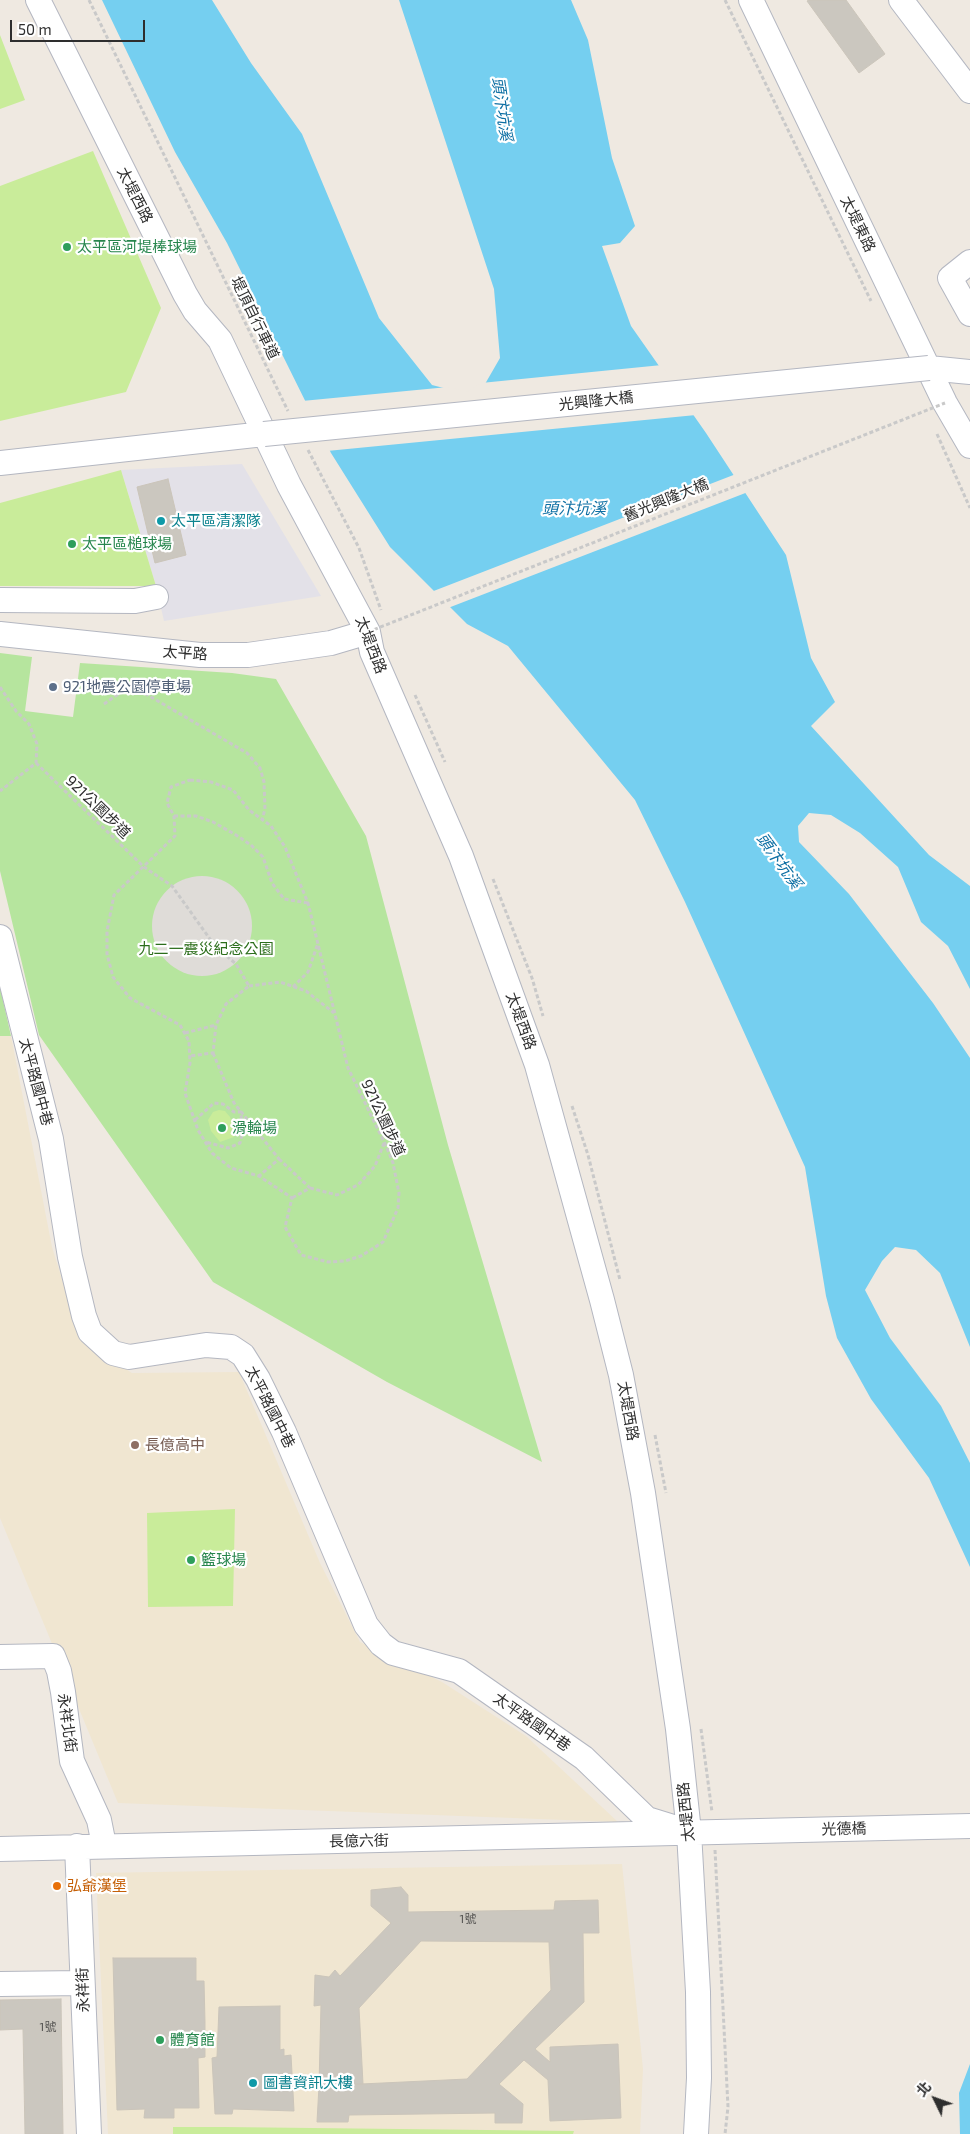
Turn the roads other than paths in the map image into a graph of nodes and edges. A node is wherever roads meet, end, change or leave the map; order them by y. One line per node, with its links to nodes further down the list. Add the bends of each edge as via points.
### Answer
1 (38, 0): 9 (street, 太堤西路, via 185,294 194,311 220,340)
2 (751, 0): 7 (street, 太堤東路)
3 (901, 0): 4 (street)
4 (970, 91)
5 (970, 262): 6 (street, via 950,278)
6 (970, 314)
7 (929, 368): 8 (street, 光興隆大橋); 9 (street, 光興隆大橋, bridge); 10 (street, 太堤東路, via 934,411)
8 (970, 372)
9 (264, 434): 11 (street); 14 (street, 太堤西路)
10 (970, 446)
11 (0, 463)
12 (156, 598): 13 (street, via 135,601)
13 (0, 600)
14 (382, 625): 15 (street, 太平路, via 331,643 239,655 200,655); 19 (street, 太堤西路, via 372,652 460,856 537,1065 602,1300 621,1375 643,1493 678,1729)
15 (0, 634)
16 (0, 937): 19 (street, 太平路國中巷, via 51,1139 70,1256 90,1332 113,1353 129,1357 206,1345 231,1347 243,1355 284,1432 366,1625 381,1644 393,1653 459,1670 584,1758 647,1819)
17 (0, 1658): 21 (street, 永祥北街, via 52,1656 59,1670 72,1761 99,1820)
18 (970, 1826): 20 (street, 光德橋)
19 (689, 1832): 20 (street, 長億六街); 21 (street, 長億六街); 27 (street, 太堤西路, via 698,1992)
20 (716, 1832)
21 (104, 1845): 22 (street, 長億六街)
22 (76, 1846): 23 (street, 長億六街); 24 (street, 永祥街)
23 (0, 1849)
24 (82, 1983): 25 (street); 26 (street, 永祥街)
25 (0, 1984)
26 (89, 2134)
27 (696, 2134)

